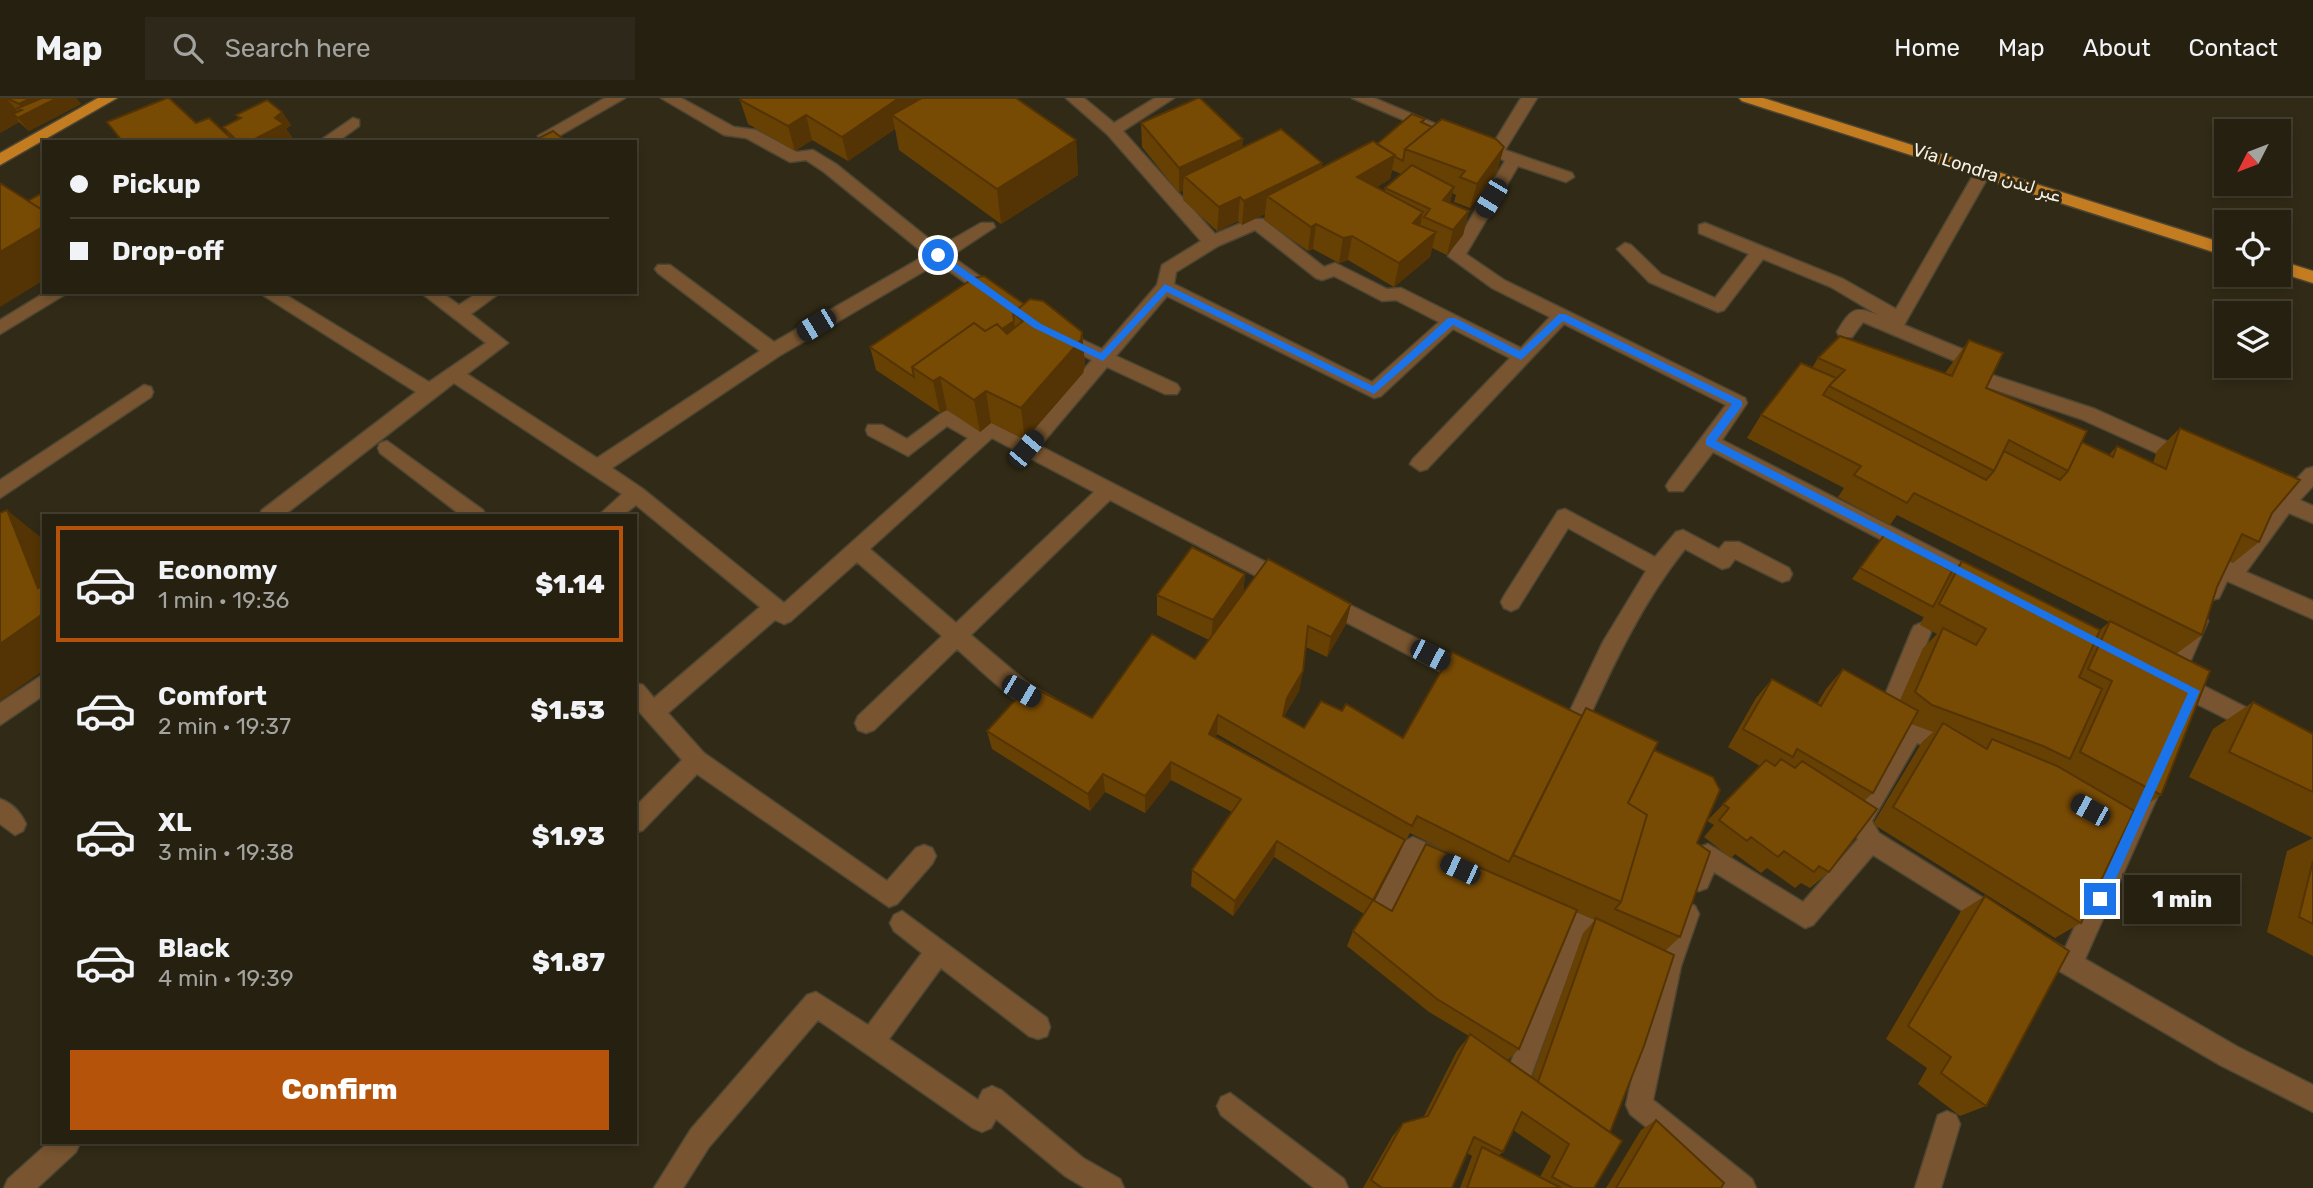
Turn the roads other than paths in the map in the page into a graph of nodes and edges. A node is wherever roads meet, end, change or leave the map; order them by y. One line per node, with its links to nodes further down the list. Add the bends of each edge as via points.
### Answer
1 (109, 98): 16 (main road)
2 (617, 98): 14 (street, via 546,136)
3 (670, 98): 12 (street)
4 (1074, 98): 11 (street)
5 (1166, 98): 11 (street)
6 (1360, 98): 15 (street)
7 (1529, 98): 15 (street)
8 (1747, 98): 17 (main road, Vía Londra عبر لندن)
9 (748, 118): 12 (street)
10 (353, 123): 13 (street)
11 (1113, 130): 21 (street, via 1180,197)
12 (730, 131): 25 (street, via 750,134 796,159 807,154)
13 (330, 140)
14 (551, 140)
15 (1491, 150): 18 (street); 36 (street, via 1456,256 1498,285)
16 (0, 160)
17 (1983, 172): 22 (main road, Vía Londra عبر لندن); 38 (street)
18 (1566, 177)
19 (987, 227): 25 (street)
20 (1705, 229): 24 (street)
21 (1212, 242): 29 (street, via 1168,269); 37 (street, via 1257,223 1322,274 1335,269 1388,297 1395,292)
22 (2214, 246)
23 (1625, 249): 24 (street, via 1655,278 1718,306)
24 (1760, 252): 38 (street, via 1837,283)
25 (938, 255): 34 (street, via 982,293); 42 (street)
26 (664, 269): 42 (street)
27 (2291, 270): 28 (main road)
28 (2313, 277)
29 (1165, 287): 37 (street, via 1374,391); 44 (street)
30 (57, 294): 40 (street)
31 (270, 294): 47 (street)
32 (432, 294): 35 (street)
33 (489, 294): 35 (street)
34 (1007, 304)
35 (458, 314): 45 (street, via 499,344)
36 (1562, 316): 43 (street); 51 (street, via 1738,403)
37 (1452, 320): 43 (street)
38 (1896, 323): 41 (street, via 1860,314); 56 (street, via 1973,361 1966,373)
39 (1038, 326): 44 (street)
40 (0, 328)
41 (1846, 332)
42 (773, 351): 55 (street)
43 (1521, 356): 54 (street)
44 (1103, 358): 46 (street); 53 (street)
45 (454, 374): 47 (street); 55 (street)
46 (1171, 389)
47 (429, 391): 64 (street)
48 (144, 392): 60 (street)
49 (875, 430): 50 (street, via 908,449 946,417)
50 (982, 437): 53 (street, via 990,429); 68 (street)
51 (1710, 442): 59 (street); 72 (street)
52 (387, 448): 65 (street)
53 (1026, 449): 61 (street)
54 (1420, 464)
55 (597, 468): 62 (street)
56 (2211, 469)
57 (2313, 474): 63 (street)
58 (2236, 480): 63 (street)
59 (1676, 486)
60 (0, 490)
61 (1107, 491): 77 (street); 79 (street)
62 (636, 494): 66 (street); 74 (street)
63 (2286, 502): 67 (street); 71 (street)
64 (272, 514)
65 (473, 514)
66 (611, 514)
67 (2313, 515)
68 (857, 550): 74 (street, via 784,615); 77 (street)
69 (1658, 568): 70 (street, via 1683,538 1722,561 1732,548); 73 (street, via 1564,517); 82 (street, via 1610,648 1573,728)
70 (1782, 574)
71 (2233, 574): 75 (street); 80 (street, via 2222,570 2165,677)
72 (2001, 592)
73 (1511, 602)
74 (775, 607): 81 (street)
75 (2313, 610)
76 (1921, 632): 87 (street, via 1889,712)
77 (958, 636): 84 (street, via 1021,691); 86 (street)
78 (42, 684): 83 (street)
79 (1490, 685)
80 (2194, 691): 85 (street); 88 (street)
81 (640, 700): 90 (street)
82 (1537, 710)
83 (0, 715)
84 (1062, 715)
85 (2184, 715)
86 (866, 723)
87 (1912, 731): 89 (street); 96 (street, via 1860,821)
88 (2313, 752)
89 (1971, 753)
90 (696, 760): 93 (street); 97 (street, via 889,896)
91 (2162, 762): 95 (street)
92 (2108, 820): 95 (street)
93 (637, 821)
94 (1361, 828): 98 (street)
95 (2131, 832): 105 (street)
96 (1871, 841): 105 (street); 106 (street, via 1805,917 1708,855)
97 (924, 856)
98 (1409, 856): 99 (street, via 1413,848); 101 (street)
99 (1464, 871)
100 (1526, 900): 103 (street)
101 (1382, 911)
102 (902, 923): 104 (street)
103 (1576, 923): 106 (street); 109 (street)
104 (939, 951): 107 (street); 108 (street)
105 (2070, 965): 110 (street)
106 (1669, 966): 114 (street, via 1639,1105)
107 (1038, 1027)
108 (871, 1042): 116 (street, via 816,1004 700,1138); 117 (street, via 982,1119 992,1100 1074,1167)
109 (1519, 1075)
110 (2313, 1099)
111 (1230, 1106): 118 (street)
112 (1947, 1124): 119 (street)
113 (66, 1144): 115 (street)
114 (1737, 1187)
115 (17, 1188)
116 (667, 1188)
117 (1111, 1188)
118 (1335, 1188)
119 (1928, 1188)

